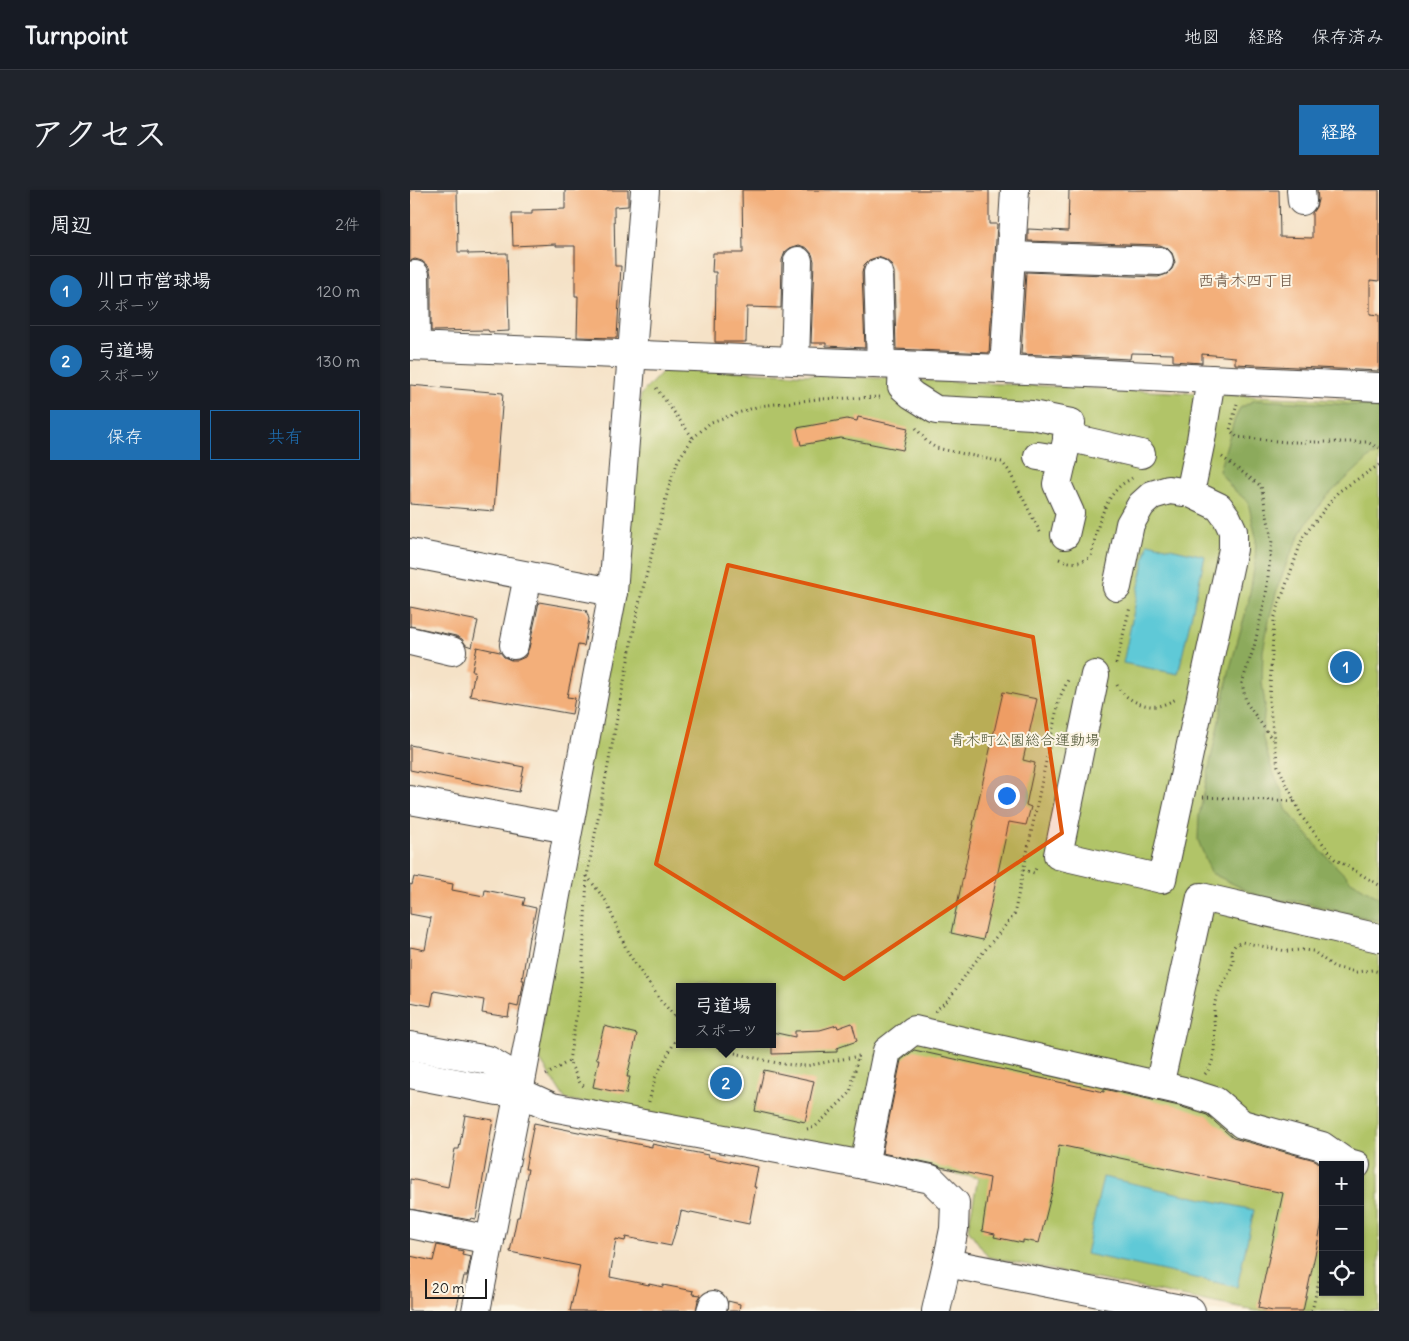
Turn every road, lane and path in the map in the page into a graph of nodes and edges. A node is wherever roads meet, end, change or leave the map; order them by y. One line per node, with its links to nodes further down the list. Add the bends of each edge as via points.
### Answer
1 (645, 190): 9 (street)
2 (1015, 190): 3 (street)
3 (1011, 256): 5 (street); 12 (street)
4 (798, 261): 10 (street)
5 (1158, 262)
6 (878, 273): 11 (street)
7 (415, 275): 8 (street)
8 (413, 346): 9 (street)
9 (632, 355): 10 (street); 31 (street)
10 (795, 361): 11 (street)
11 (892, 365): 12 (street); 23 (street, via 902,386 936,410 1032,415 1071,423)
12 (1004, 369): 13 (street)
13 (1211, 379): 14 (street); 24 (street)
14 (1251, 382): 16 (street); 19 (path, via 1250,392 1238,400)
15 (654, 385): 20 (path)
16 (1379, 387)
17 (883, 397): 20 (path, via 818,399 759,406 711,422)
18 (911, 422): 28 (path, via 936,448 1002,462)
19 (1230, 430): 21 (path); 22 (path, via 1237,437 1287,442 1367,442)
20 (693, 438): 43 (path, via 678,460 640,599)
21 (1226, 438)
22 (1379, 448)
23 (1056, 451): 25 (street); 28 (street, via 1057,484 1070,513)
24 (1197, 457): 27 (street); 38 (path, via 1218,454 1261,486 1272,540 1266,595 1242,683 1246,702)
25 (1138, 465): 28 (path, via 1105,508 1091,556 1071,564 1058,559)
26 (1379, 465): 38 (path, via 1338,492 1303,537 1274,619 1269,703)
27 (1190, 493): 32 (street, via 1170,490 1152,495 1141,505 1130,524); 39 (street, via 1219,507 1233,531 1233,549)
28 (1054, 543)
29 (410, 553): 30 (street)
30 (528, 576): 31 (street); 34 (street)
31 (613, 592): 42 (street)
32 (1124, 593): 36 (path)
33 (410, 642): 35 (street)
34 (514, 645)
35 (452, 651)
36 (1103, 672): 37 (path, via 1135,702 1157,706); 39 (street, via 1058,856 1162,879); 48 (path, via 1059,699 1014,914 949,998)
37 (1179, 697)
38 (1274, 743): 41 (path, via 1278,766)
39 (1180, 796): 41 (path)
40 (410, 800): 42 (street)
41 (1294, 801): 44 (path, via 1302,817 1335,859)
42 (568, 828): 57 (street)
43 (586, 876): 47 (path, via 606,901 628,953); 54 (path, via 582,981)
44 (1379, 885)
45 (1379, 938): 56 (street, via 1201,897)
46 (1379, 972): 56 (path, via 1356,972 1334,967 1313,951 1286,951 1242,942 1235,945 1231,951 1232,965 1215,1004 1211,1066 1201,1076 1191,1077)
47 (676, 1018)
48 (914, 1030): 52 (street); 56 (street)
49 (676, 1039): 59 (path, via 655,1078 649,1102)
50 (410, 1046): 57 (street, via 488,1060 503,1069)
51 (719, 1048): 53 (path, via 781,1064 806,1066)
52 (887, 1051): 53 (path); 62 (street)
53 (858, 1056): 60 (path, via 850,1093 815,1127)
54 (569, 1061): 57 (path); 58 (path, via 580,1084)
55 (410, 1074): 57 (street)
56 (1171, 1089): 61 (street, via 1215,1101 1242,1124 1322,1146)
57 (519, 1092): 62 (street, via 552,1107); 66 (street)
58 (592, 1094)
59 (641, 1103)
60 (802, 1130)
61 (1344, 1161)
62 (864, 1165): 67 (street, via 931,1179 955,1203)
63 (1364, 1167): 64 (street)
64 (1379, 1170)
65 (410, 1224): 66 (street)
66 (490, 1240): 69 (street)
67 (947, 1263): 70 (street); 71 (street)
68 (1319, 1280): 72 (path)
69 (476, 1311)
70 (936, 1311)
71 (1191, 1311)
72 (1312, 1311)

